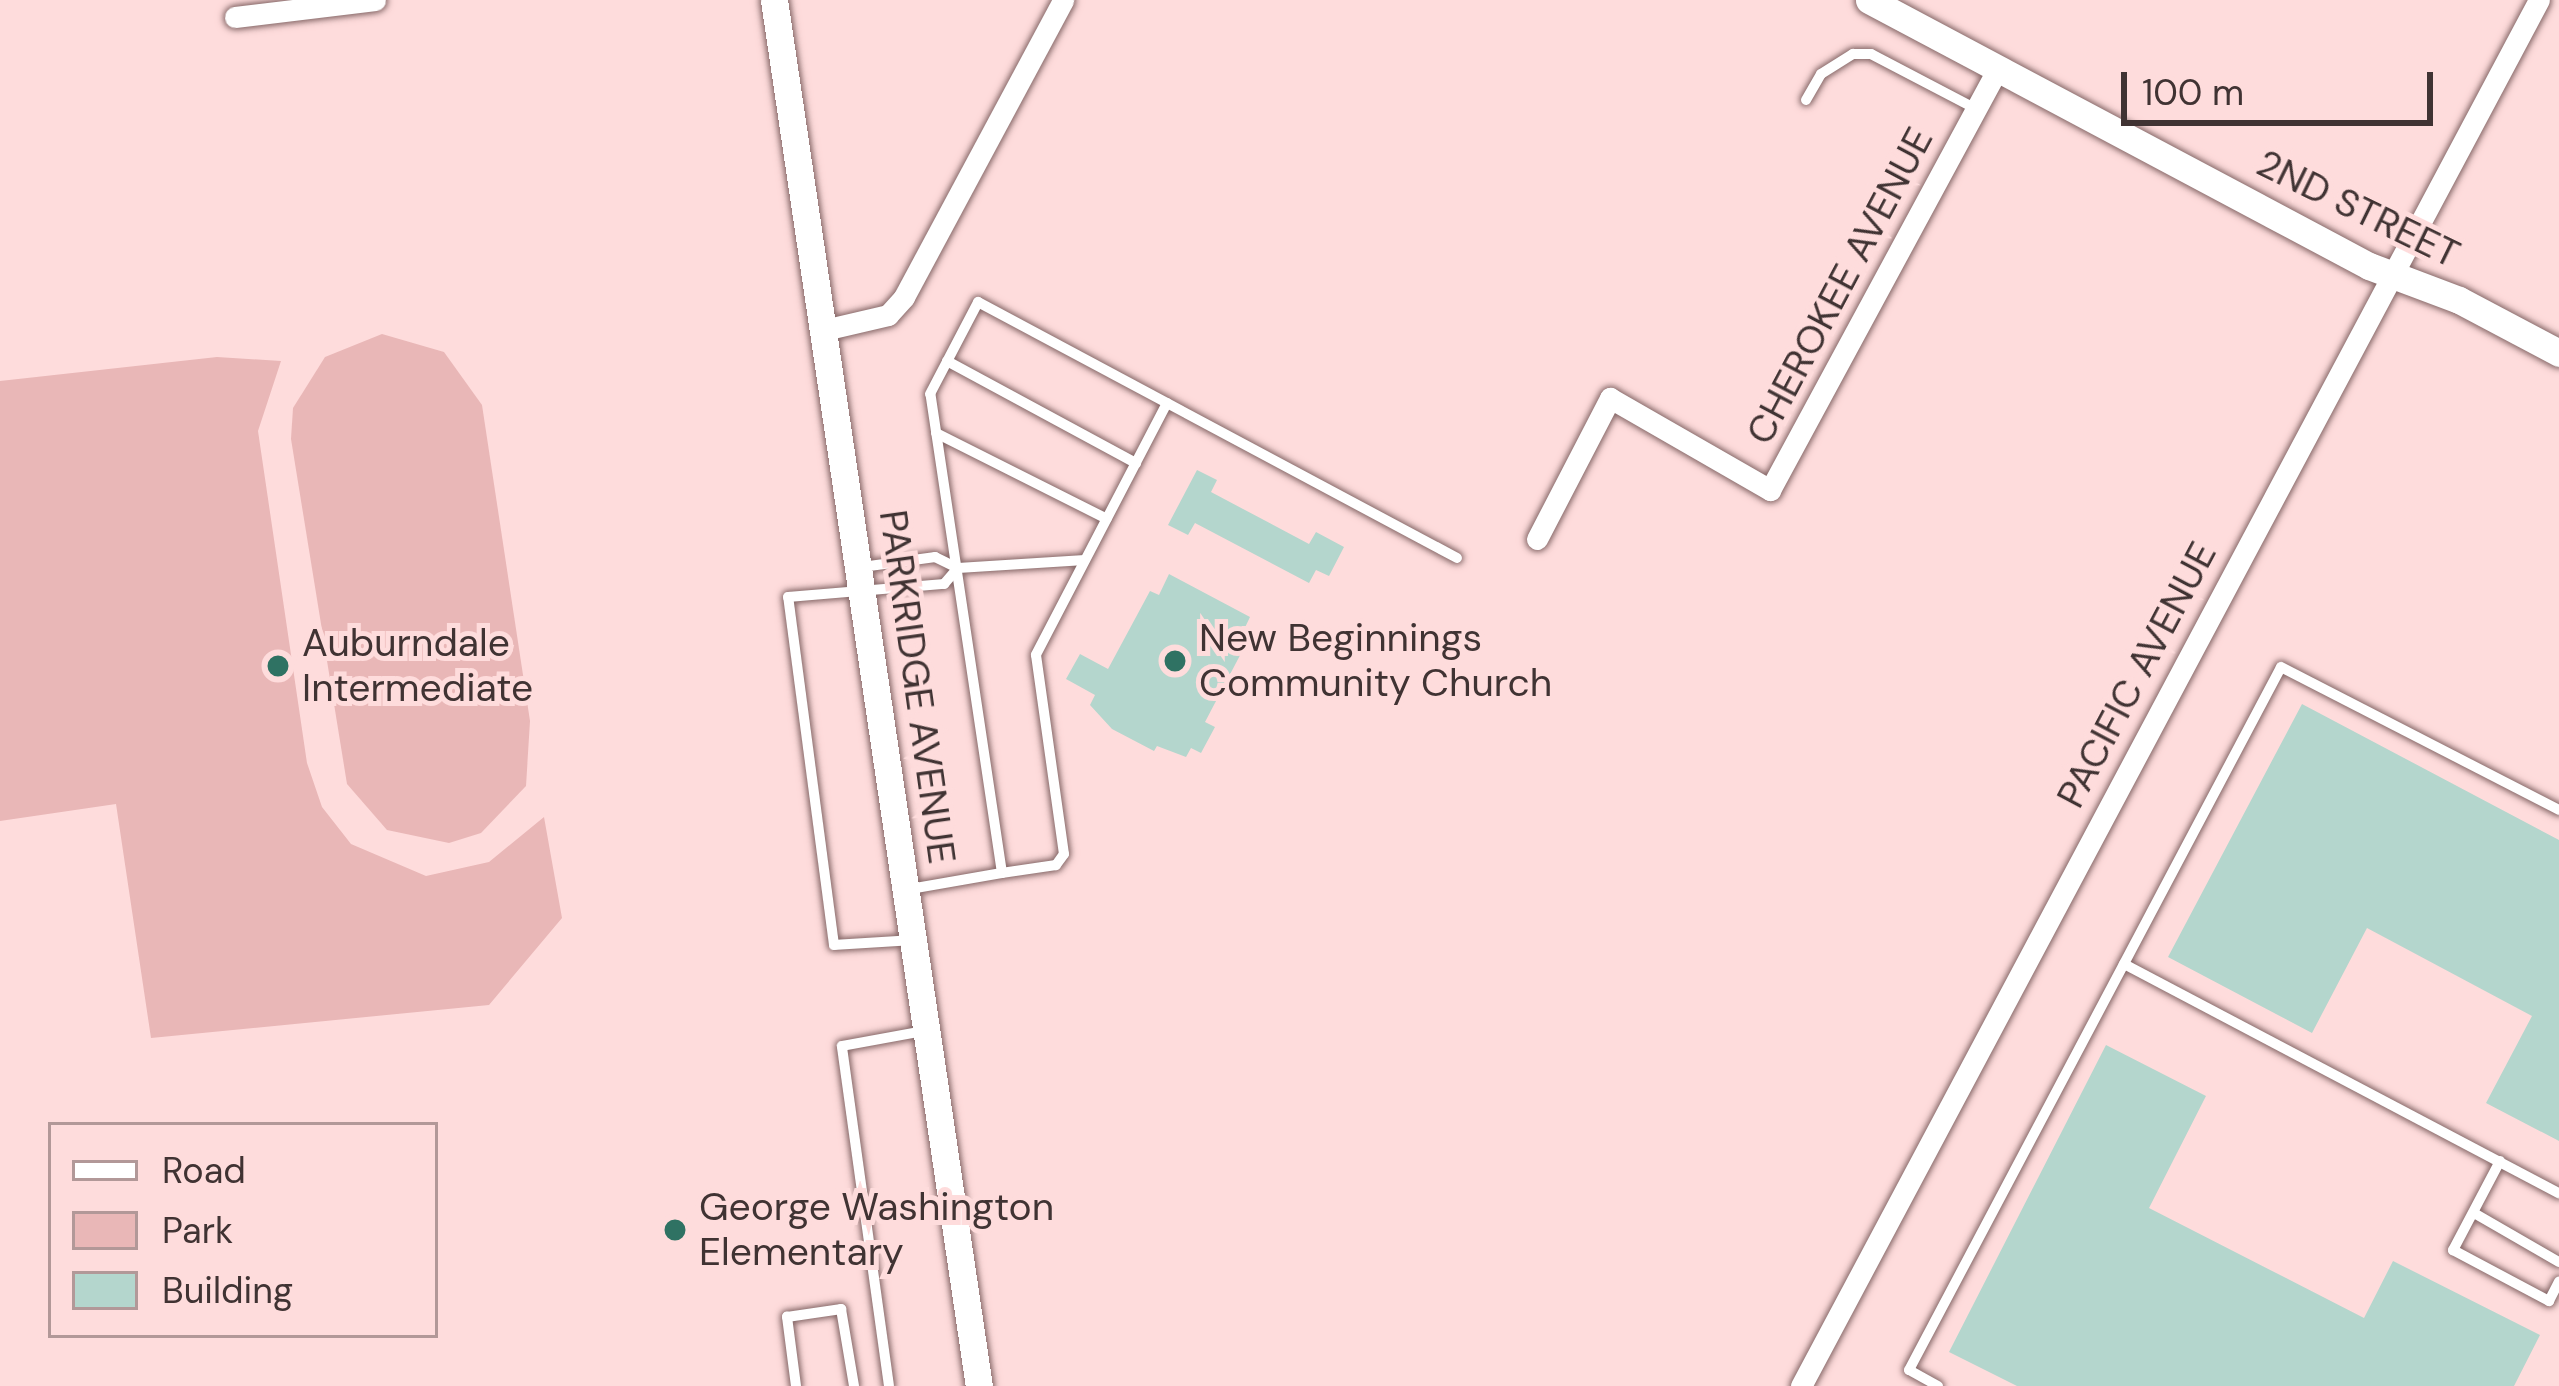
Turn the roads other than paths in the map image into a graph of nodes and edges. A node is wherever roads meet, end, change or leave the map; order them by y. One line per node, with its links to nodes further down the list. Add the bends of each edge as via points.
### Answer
1 (375, 0): 6 (street)
2 (774, 0): 11 (street, PARKRIDGE AVENUE)
3 (1063, 0): 11 (street, via 904,297 888,315)
4 (1869, 0): 7 (street, 2ND STREET)
5 (2540, 0): 10 (street, PACIFIC AVENUE)
6 (236, 17)
7 (1998, 68): 9 (street, CHEROKEE AVENUE); 10 (street, 2ND STREET)
8 (1806, 100): 9 (lane, via 1821,74 1853,54 1871,54)
9 (1976, 109): 18 (street, CHEROKEE AVENUE, via 1770,490 1610,398)
10 (2391, 275): 12 (street, 2ND STREET); 38 (street, PACIFIC AVENUE)
11 (824, 330): 22 (street, PARKRIDGE AVENUE)
12 (2559, 353)
13 (947, 361): 14 (lane, via 978,302); 15 (lane, via 930,394); 16 (lane)
14 (1167, 403): 16 (lane); 19 (lane)
15 (936, 433): 17 (lane); 21 (lane)
16 (1136, 463): 17 (lane)
17 (1107, 519): 20 (lane)
18 (1537, 539)
19 (1457, 559)
20 (1085, 560): 21 (lane); 24 (lane, via 1036,656 1064,854 1056,865)
21 (958, 568): 22 (lane, via 935,557); 22 (lane, via 944,584); 24 (lane)
22 (864, 580): 25 (street, PARKRIDGE AVENUE); 26 (lane, via 788,597 834,945)
23 (2559, 810): 27 (lane, via 2281,667)
24 (1002, 872): 25 (lane)
25 (906, 890): 26 (street, PARKRIDGE AVENUE)
26 (914, 940): 28 (street, PARKRIDGE AVENUE)
27 (2124, 964): 29 (lane); 39 (lane, via 1909,1370)
28 (927, 1031): 36 (lane, via 842,1046); 37 (street, PARKRIDGE AVENUE)
29 (2500, 1161): 30 (lane); 31 (lane)
30 (2559, 1193)
31 (2474, 1213): 32 (lane); 33 (lane, via 2453,1250 2549,1301)
32 (2559, 1262)
33 (2559, 1281)
34 (796, 1386): 35 (lane, via 787,1317 841,1309)
35 (854, 1386)
36 (889, 1386)
37 (979, 1386)
38 (1801, 1386)
39 (1938, 1386)

